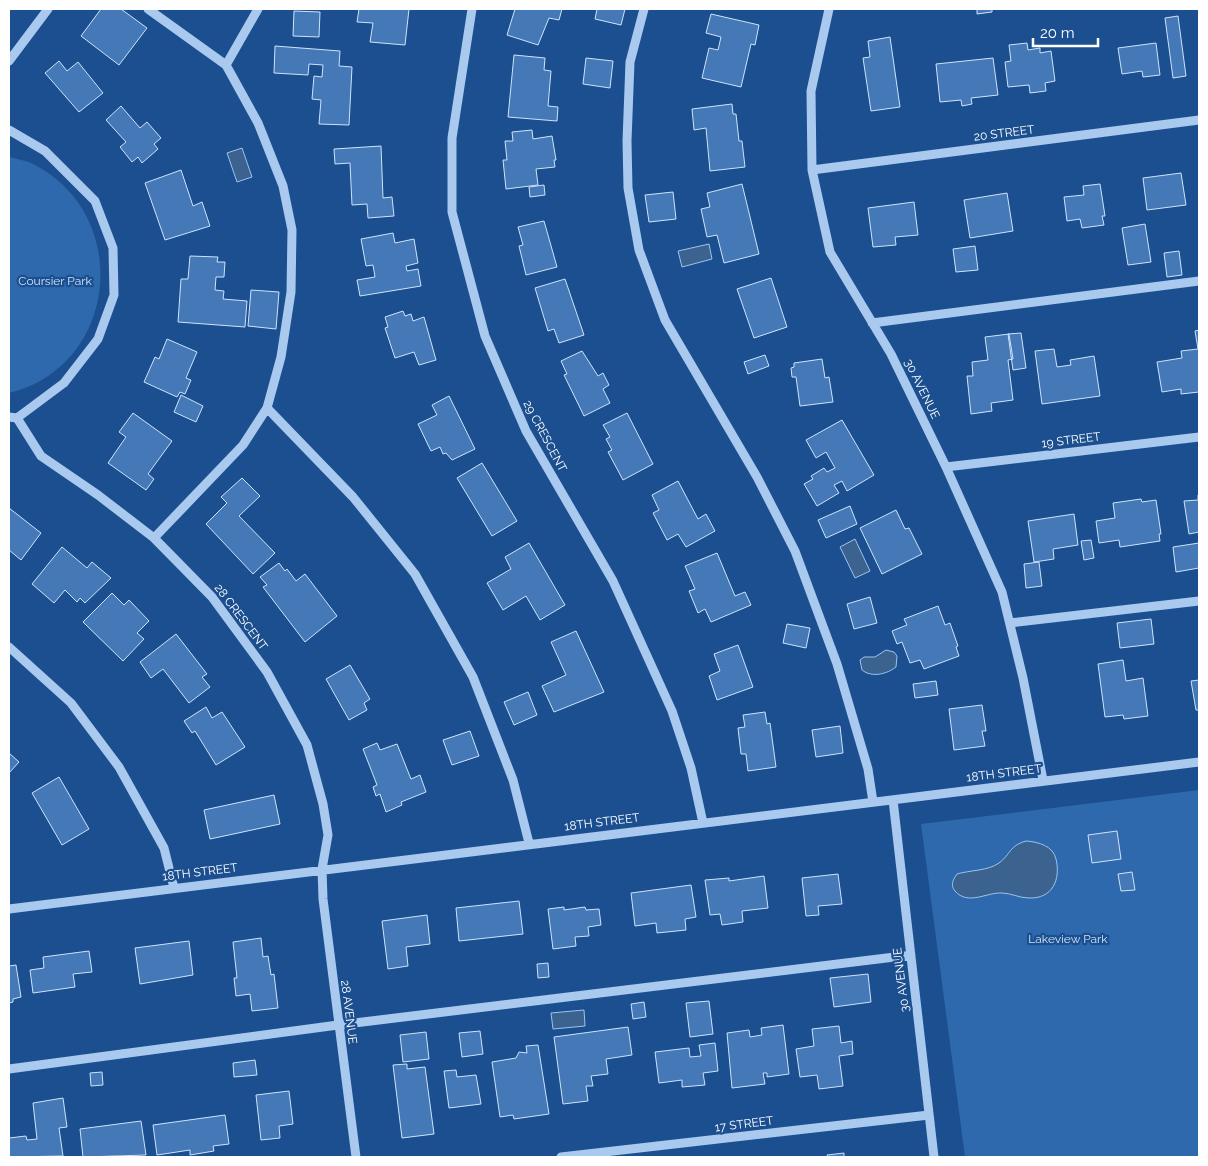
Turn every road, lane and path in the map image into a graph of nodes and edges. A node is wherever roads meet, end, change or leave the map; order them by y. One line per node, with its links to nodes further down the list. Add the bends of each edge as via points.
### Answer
1 (48, 9): 7 (street)
2 (148, 9): 8 (street)
3 (258, 9): 8 (street)
4 (472, 9): 26 (street, 29 CRESCENT, via 452,138 452,212 485,336 526,431 613,581 668,702 691,768)
5 (644, 9): 25 (street, via 630,62 626,141 628,188 639,250 665,320 757,477 795,551 837,664 868,769)
6 (829, 9): 11 (street, 30 AVENUE, via 811,91)
7 (9, 61)
8 (226, 65): 14 (street, via 258,123 283,186 292,230 291,292 281,357)
9 (1199, 120): 11 (street, 20 STREET)
10 (9, 130): 15 (street, 28 CRESCENT, via 45,151 95,201 113,248 114,267 114,295 98,339 64,383)
11 (812, 170): 13 (street, 30 AVENUE, via 830,252)
12 (1199, 282): 13 (street)
13 (872, 323): 17 (street, 30 AVENUE, via 891,354)
14 (267, 408): 18 (street, via 243,445); 27 (street, via 353,497 415,574 473,677 513,780)
15 (13, 418): 18 (street, 28 CRESCENT, via 41,456)
16 (1199, 438): 17 (street, 19 STREET)
17 (946, 467): 20 (street, 30 AVENUE, via 1002,592)
18 (154, 538): 28 (street, 28 CRESCENT, via 212,596 267,672 307,745 328,835)
19 (1199, 601): 20 (street)
20 (1010, 623): 23 (street, 30 AVENUE)
21 (9, 647): 29 (street, via 71,702 119,767 164,848)
22 (1199, 762): 23 (street, 18TH STREET)
23 (1043, 780): 24 (street, 18TH STREET)
24 (892, 800): 25 (street, 18TH STREET); 31 (street, 30 AVENUE)
25 (873, 802): 26 (street, 18TH STREET)
26 (703, 823): 27 (street, 18TH STREET)
27 (529, 843): 28 (street, 18TH STREET)
28 (322, 869): 29 (street, 18TH STREET); 32 (street, 28 AVENUE)
29 (174, 888): 30 (street, 18TH STREET)
30 (9, 909)
31 (910, 955): 32 (street); 34 (street, 30 AVENUE)
32 (338, 1025): 33 (street); 35 (street, 28 AVENUE)
33 (9, 1069)
34 (929, 1115): 36 (street, 17 STREET); 37 (street, 30 AVENUE)
35 (356, 1157)
36 (561, 1157)
37 (934, 1157)

